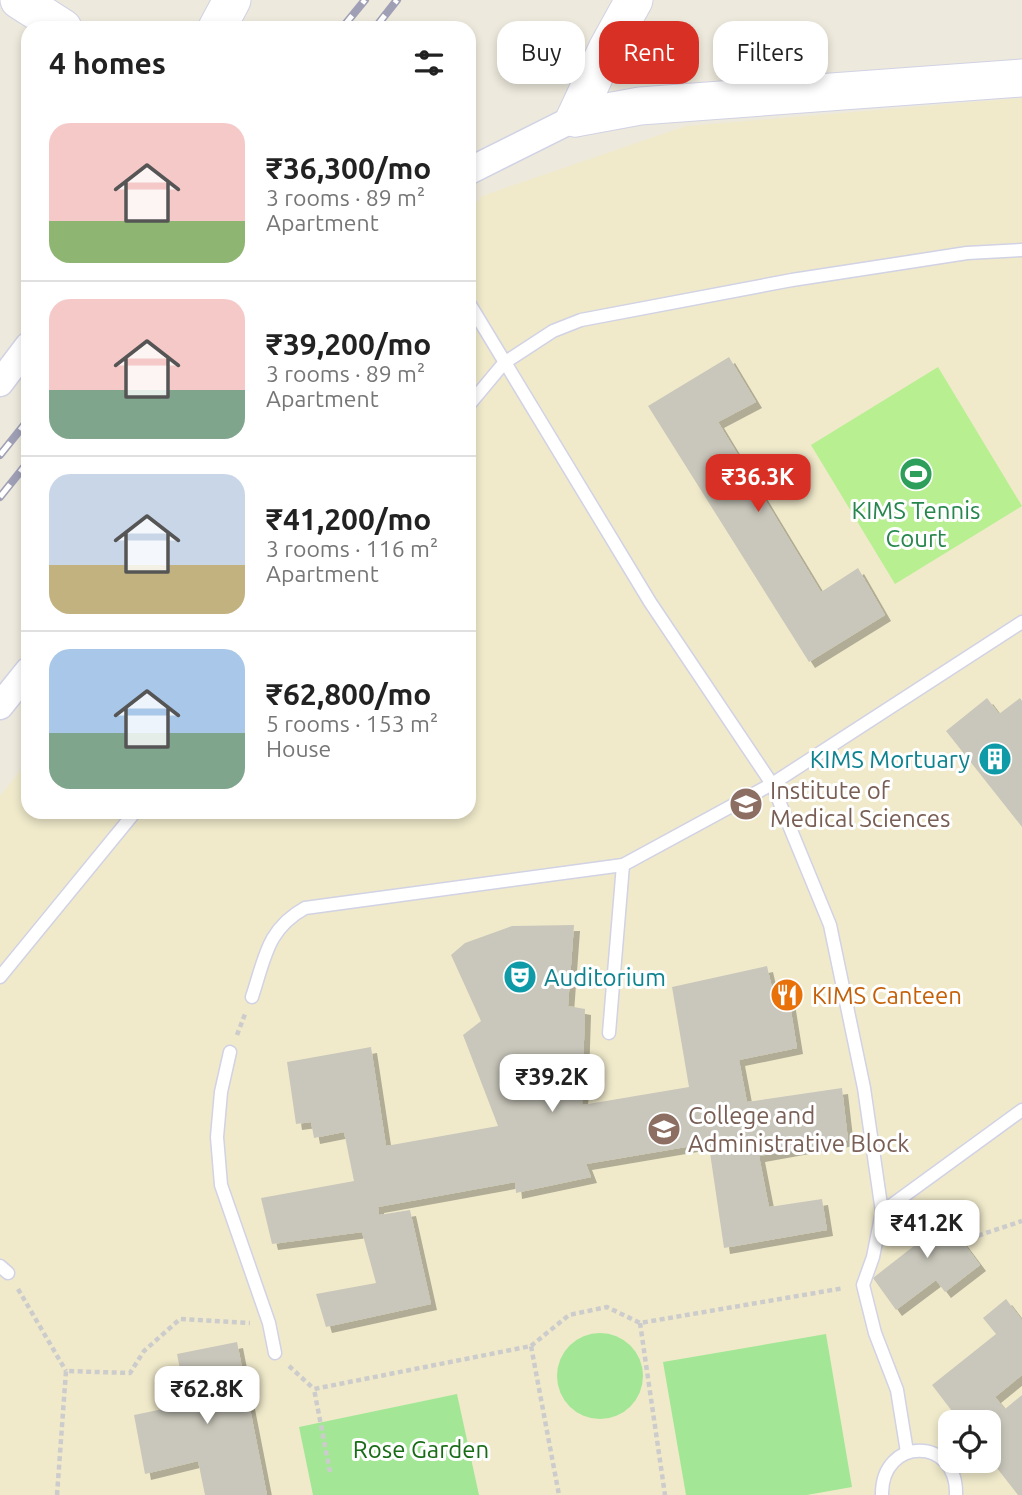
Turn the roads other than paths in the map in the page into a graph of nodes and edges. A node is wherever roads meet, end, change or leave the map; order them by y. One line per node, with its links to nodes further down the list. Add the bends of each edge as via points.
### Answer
1 (19, 0): 4 (street)
2 (232, 0): 5 (street)
3 (634, 0): 7 (street)
4 (52, 21)
5 (221, 21)
6 (1022, 78): 7 (street, via 640,106)
7 (575, 118): 8 (street)
8 (476, 168)
9 (1022, 250): 12 (lane, via 887,265 606,314 553,331)
10 (476, 315): 12 (lane)
11 (21, 355): 13 (street)
12 (504, 363): 14 (lane); 18 (lane, via 650,602)
13 (0, 383)
14 (476, 397)
15 (1022, 622): 18 (lane)
16 (21, 680): 17 (street)
17 (0, 706)
18 (772, 784): 20 (lane); 26 (lane, via 830,925 864,1088)
19 (129, 819): 21 (lane)
20 (623, 865): 22 (lane, via 305,908 287,918 272,938); 23 (lane)
21 (0, 977)
22 (252, 997)
23 (610, 1033)
24 (230, 1052): 27 (lane, via 217,1136 221,1185)
25 (1022, 1111): 26 (lane)
26 (882, 1212): 28 (lane, via 863,1285 875,1333 898,1390)
27 (275, 1353)
28 (907, 1452): 29 (lane, via 887,1469); 30 (lane, via 923,1450 944,1459 952,1469)
29 (882, 1495)
30 (956, 1495)

